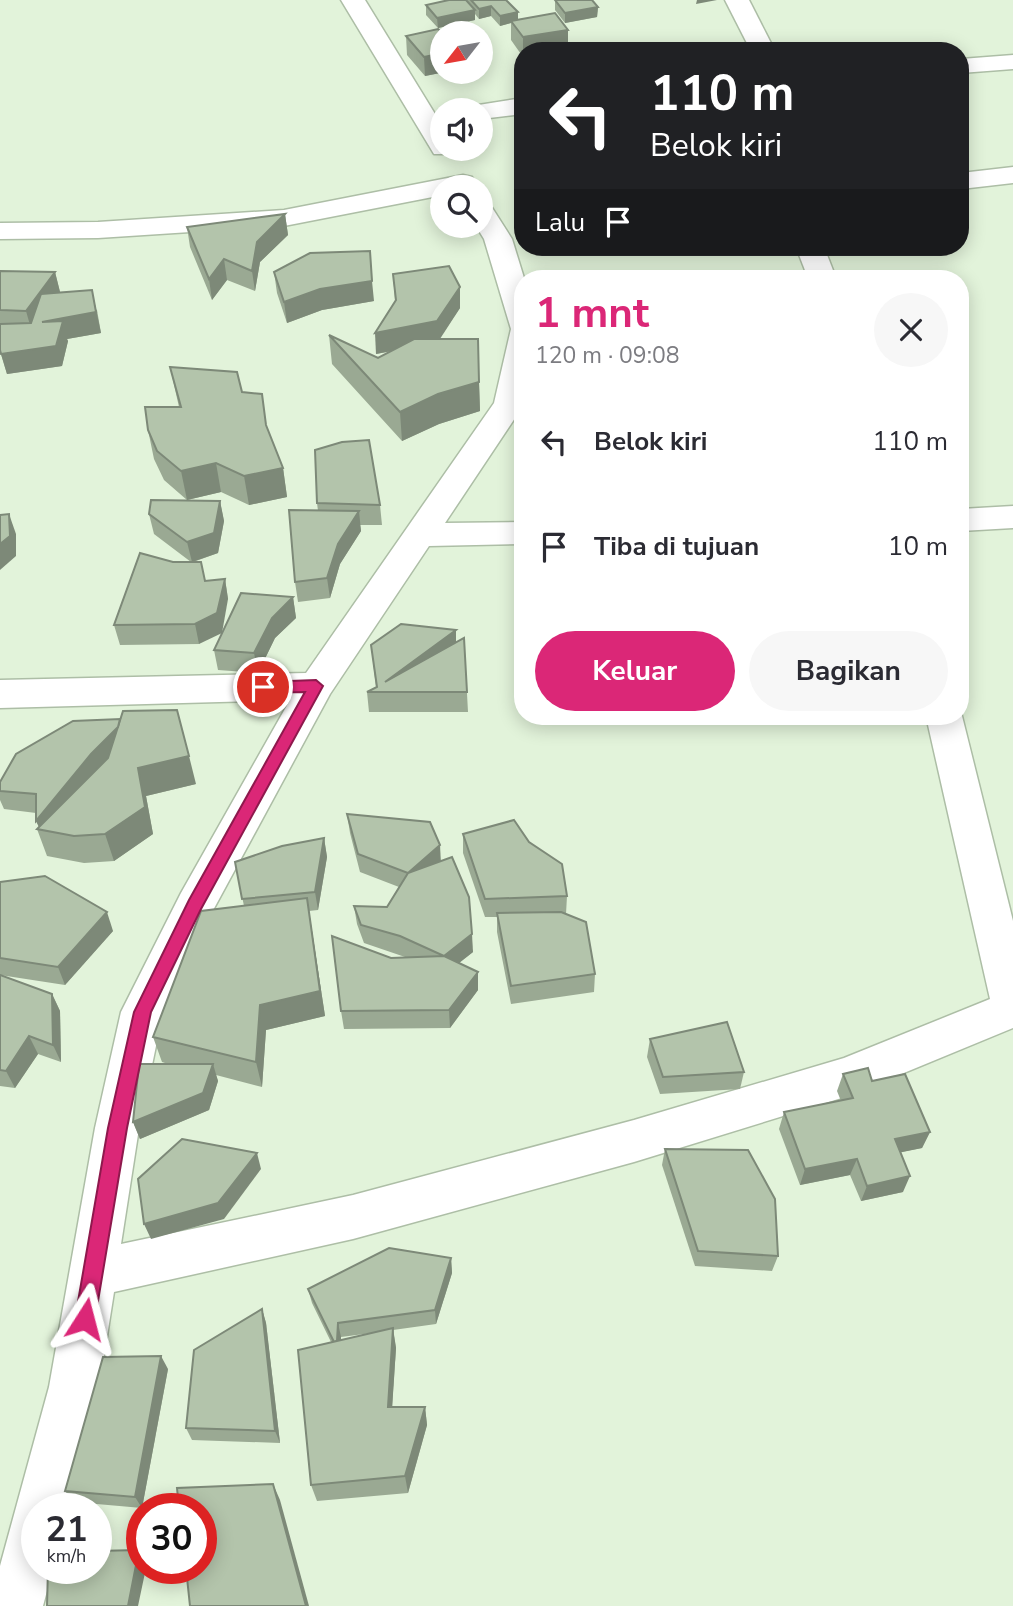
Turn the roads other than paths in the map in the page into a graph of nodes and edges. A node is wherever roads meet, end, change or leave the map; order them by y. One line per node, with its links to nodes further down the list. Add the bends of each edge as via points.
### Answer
1 (353, 0): 8 (street)
2 (737, 0): 3 (street)
3 (759, 42)
4 (1013, 62): 5 (street)
5 (969, 65)
6 (514, 107): 7 (street)
7 (493, 110)
8 (430, 112)
9 (1013, 175): 10 (street)
10 (969, 180)
11 (430, 191): 13 (street, via 284,218)
12 (493, 231): 14 (street)
13 (3, 238)
14 (514, 294)
15 (514, 408): 19 (street)
16 (1013, 517): 17 (street)
17 (969, 520)
18 (514, 533): 19 (street)
19 (419, 536): 20 (street)
20 (316, 686): 21 (street); 24 (street, via 195,905 142,1012)
21 (0, 694)
22 (946, 725): 23 (street)
23 (1013, 1008): 24 (street, via 848,1076 634,1141 353,1217)
24 (93, 1273): 25 (street, via 74,1387)
25 (46, 1493)
26 (22, 1584): 27 (street)
27 (16, 1606)

